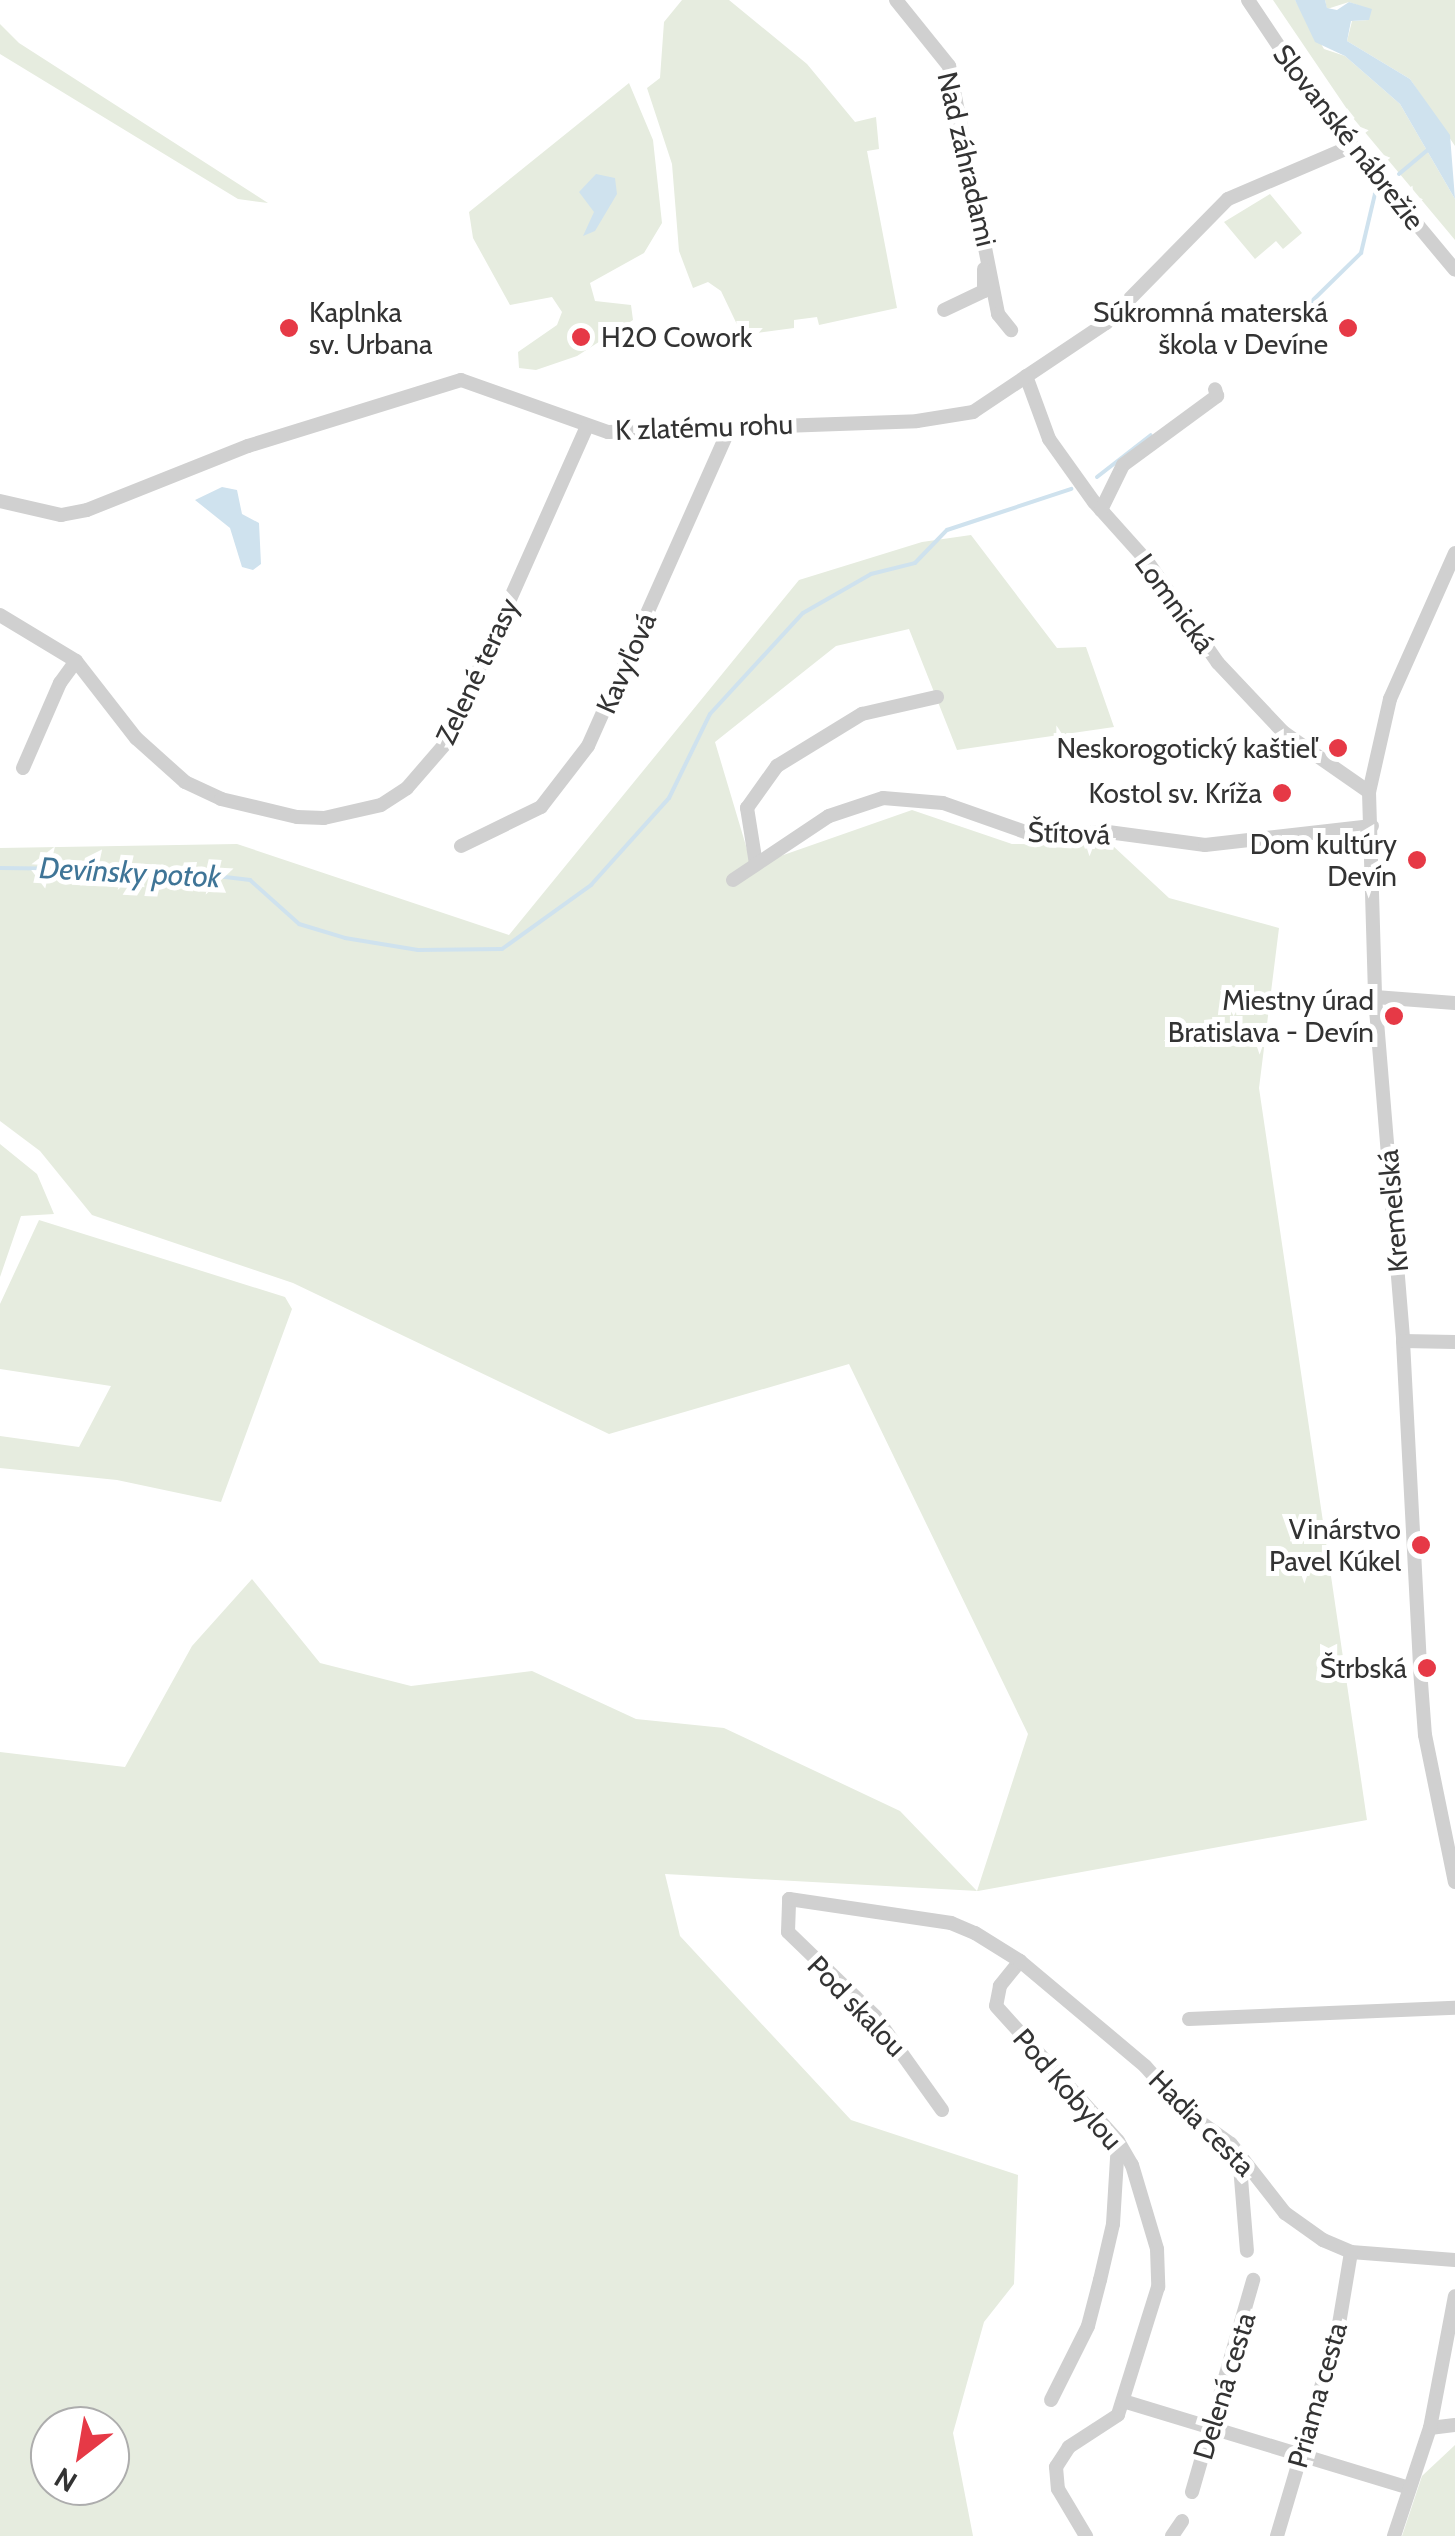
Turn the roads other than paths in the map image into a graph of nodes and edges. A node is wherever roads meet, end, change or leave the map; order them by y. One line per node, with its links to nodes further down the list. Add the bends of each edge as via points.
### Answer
1 (896, 0): 4 (street, Nad záhradami, via 949,66)
2 (1248, 0): 3 (street, Slovanské nábrežie)
3 (1352, 146): 5 (street, Slovanské nábrežie); 8 (street, K zlatému rohu, via 1228,199 1106,323)
4 (988, 237): 6 (street, via 981,243 984,290); 7 (street, Nad záhradami, via 998,314)
5 (1455, 270)
6 (944, 310)
7 (1011, 330)
8 (1026, 376): 10 (street, K zlatému rohu, via 960,415); 13 (street, Lomnická, via 1049,439)
9 (1215, 389): 13 (street, via 1217,396 1124,464)
10 (730, 427): 11 (street, K zlatému rohu); 21 (street, Kavyľová, via 588,746 541,807)
11 (586, 428): 12 (street, K zlatému rohu, via 496,387 452,381 248,446 87,510 61,515); 16 (street, Zelené terasy, via 446,743 407,788 381,805 324,818 221,799 160,764)
12 (0, 501)
13 (1101, 510): 19 (street, Lomnická, via 1148,560 1218,663 1283,732)
14 (1455, 553): 19 (street, Kremeľská, via 1390,699)
15 (0, 616): 16 (street, Zelené terasy)
16 (76, 661): 18 (street, via 60,682)
17 (937, 698): 22 (street, via 862,714 777,766 747,808)
18 (23, 768)
19 (1369, 792): 20 (street, Kremeľská)
20 (1372, 826): 22 (street, Štítová, via 1206,845 1108,832 1031,834 944,802 883,798 830,816); 24 (street, Kremeľská)
21 (461, 846)
22 (756, 864): 23 (street, Štítová)
23 (733, 880)
24 (1375, 997): 25 (street); 26 (street, Kremeľská)
25 (1455, 1002)
26 (1404, 1341): 27 (street); 28 (street, Kremeľská, via 1404,1460 1425,1735)
27 (1455, 1342)
28 (1455, 1882)
29 (1020, 1962): 32 (street, Pod skalou, via 951,1923 790,1899 788,1932 875,2016); 33 (street, Pod Kobylou, via 1000,1986 996,2006); 34 (street, Hadia cesta)
30 (1455, 2008): 31 (street)
31 (1188, 2019)
32 (942, 2110)
33 (1118, 2142): 40 (street, via 1113,2224 1100,2280 1088,2326); 41 (street, Pod Kobylou, via 1132,2165 1157,2249 1158,2287)
34 (1239, 2154): 35 (street); 36 (street, Hadia cesta, via 1285,2213)
35 (1248, 2251)
36 (1352, 2252): 37 (street, Hadia cesta); 45 (street, Priama cesta, via 1338,2330)
37 (1455, 2260)
38 (1253, 2280): 43 (street, Delená cesta)
39 (1455, 2296): 44 (street)
40 (1051, 2400)
41 (1123, 2400): 43 (street); 49 (street, Pod Kobylou, via 1118,2415 1069,2446 1056,2467 1058,2489)
42 (1455, 2425): 44 (street)
43 (1212, 2428): 45 (street); 47 (street, Delená cesta)
44 (1430, 2428): 46 (street)
45 (1300, 2455): 46 (street); 51 (street, Priama cesta)
46 (1409, 2488): 52 (street)
47 (1192, 2492)
48 (1182, 2521): 50 (street)
49 (1086, 2536)
50 (1172, 2536)
51 (1277, 2536)
52 (1394, 2536)

